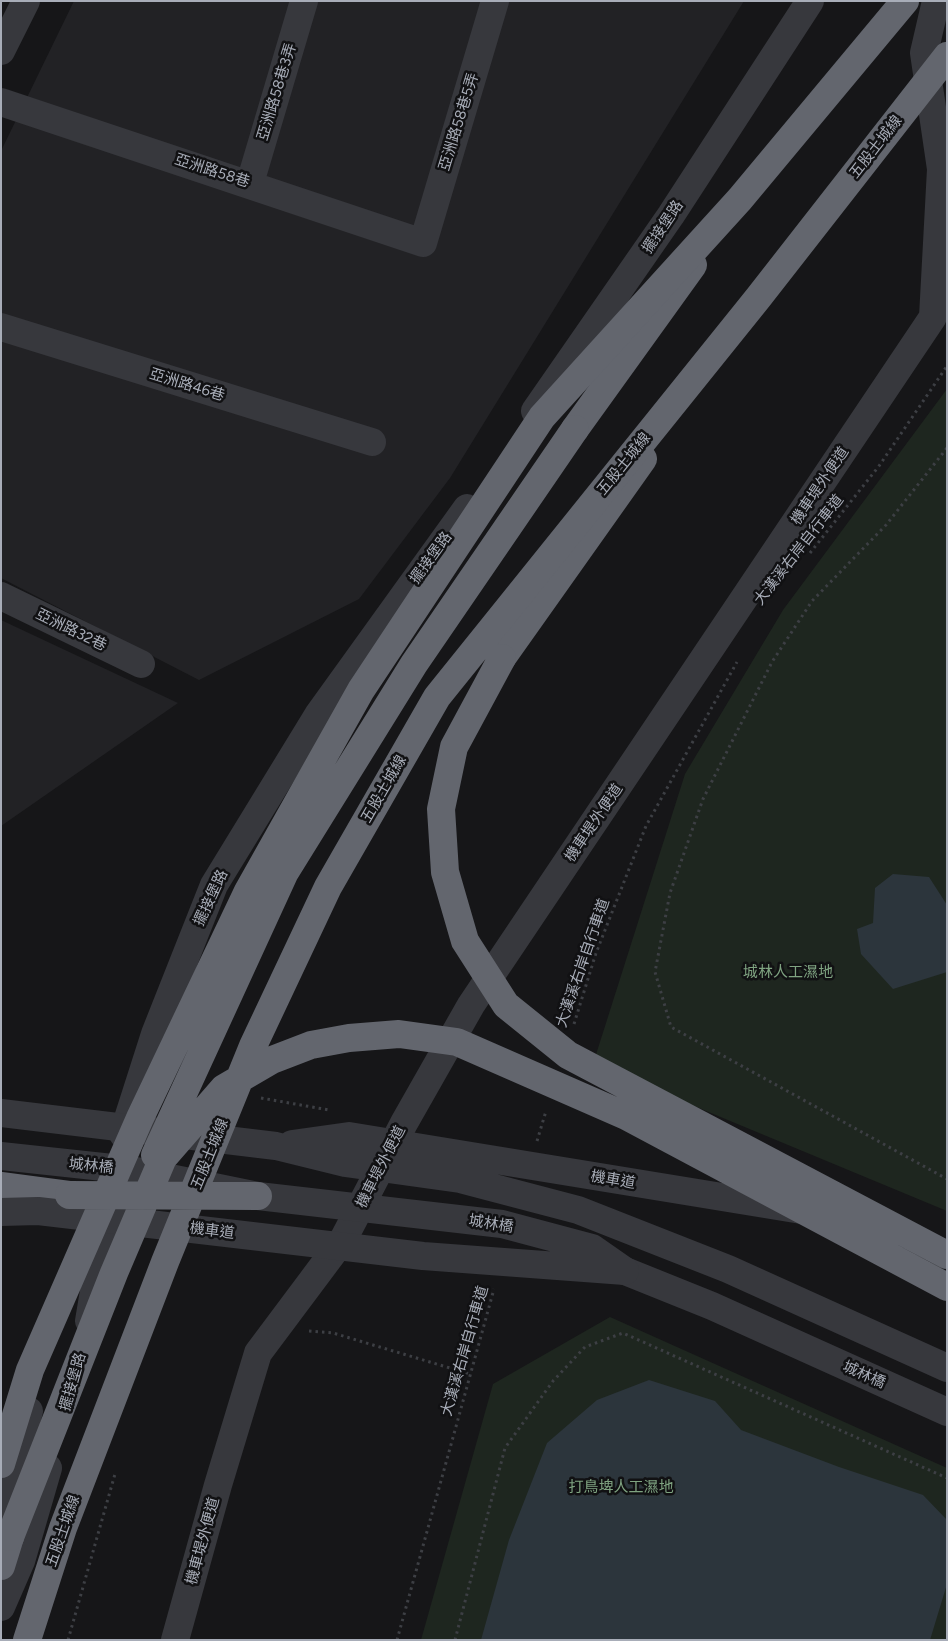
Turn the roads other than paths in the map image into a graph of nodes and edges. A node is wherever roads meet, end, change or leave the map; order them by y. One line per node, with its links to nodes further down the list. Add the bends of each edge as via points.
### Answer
1 (304, 1): 10 (street, 亞洲路58巷3弄)
2 (495, 1): 12 (street, 亞洲路58巷5弄)
3 (810, 1): 20 (street, 擺接堡路, via 665,224 506,453 318,714 214,885 155,1034)
4 (905, 1): 11 (highway, bridge)
5 (936, 1): 39 (street, 機車堤外便道, via 924,53 941,169 933,317 471,1004 344,1238 258,1353)
6 (16, 6): 7 (street)
7 (1, 51)
8 (947, 56): 13 (highway, 五股土城線, bridge)
9 (1, 102): 10 (street, 亞洲路58巷)
10 (250, 183): 12 (street, 亞洲路58巷)
11 (740, 199): 33 (highway, bridge, via 542,417 361,690 248,891 140,1118 30,1370); 34 (highway, bridge, via 575,429 414,664 285,872 102,1270 25,1472)
12 (423, 243)
13 (758, 298): 28 (highway, bridge, via 502,658 454,747 441,809 445,872 465,941 506,1005 568,1055); 38 (highway, 五股土城線, bridge, via 436,697 328,887 254,1046 165,1262 63,1528)
14 (1, 327): 15 (street, 亞洲路46巷)
15 (372, 442)
16 (1, 596): 17 (street, 亞洲路32巷)
17 (141, 664)
18 (1, 1113): 19 (street, bridge)
19 (276, 1146): 27 (street, 機車道, bridge, via 349,1136 876,1221); 31 (street, bridge, via 345,1162 460,1179 578,1210 728,1269)
20 (118, 1150): 35 (street, 擺接堡路, via 52,1319); 37 (street, 擺接堡路, via 87,1330 21,1561)
21 (1, 1156): 25 (street, 城林橋, bridge, via 131,1170)
22 (1, 1186): 23 (highway)
23 (69, 1194): 24 (highway); 25 (highway, bridge)
24 (1, 1195)
25 (258, 1196): 29 (street, 城林橋, bridge, via 502,1224 592,1248)
26 (1, 1212): 29 (street, 機車道, bridge, via 38,1210 423,1256)
27 (947, 1245)
28 (947, 1255)
29 (625, 1271): 32 (street, 城林橋, via 712,1306)
30 (947, 1287): 36 (highway, bridge, via 626,1116 457,1042 399,1034 311,1045 272,1060 224,1088 163,1158 114,1273)
31 (947, 1368)
32 (947, 1412)
33 (1, 1464)
34 (1, 1508)
35 (1, 1526)
36 (1, 1566)
37 (1, 1607)
38 (27, 1640)
39 (175, 1640)

